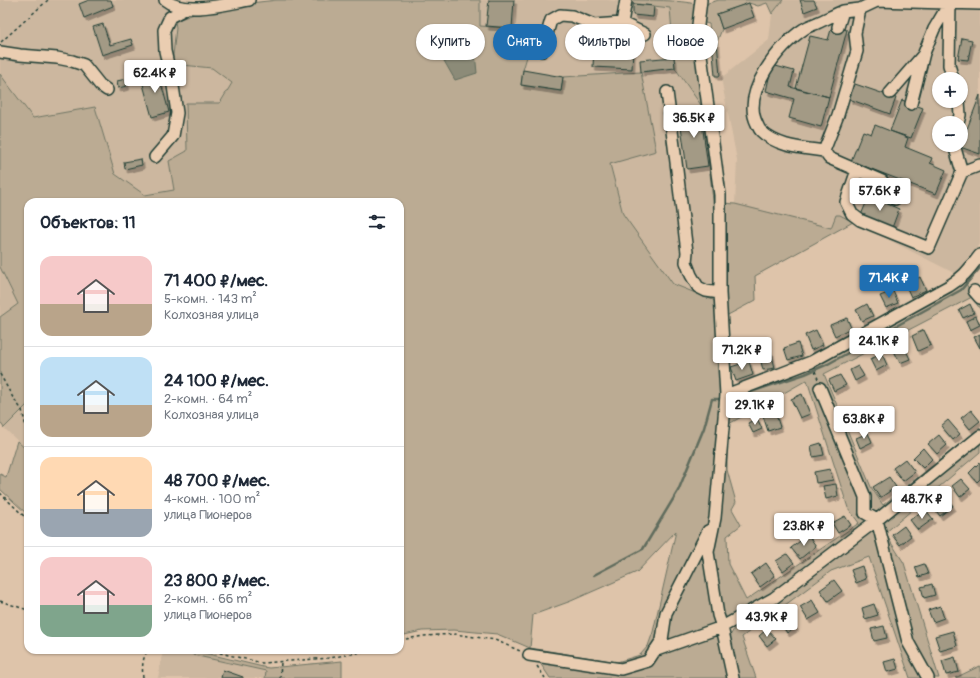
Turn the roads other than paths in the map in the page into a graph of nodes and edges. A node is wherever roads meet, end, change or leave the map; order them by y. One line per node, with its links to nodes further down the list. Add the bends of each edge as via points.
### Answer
1 (165, 0): 7 (street, via 169,4)
2 (249, 0): 7 (street)
3 (626, 0): 10 (street)
4 (701, 0): 28 (street, via 699,40 720,195)
5 (950, 1): 6 (street); 8 (street, via 877,1); 14 (street); 15 (street)
6 (980, 4)
7 (187, 8): 22 (street, via 170,17 164,30 165,51 177,113 173,136)
8 (860, 9): 9 (street); 20 (street, via 855,33 857,51)
9 (843, 11): 12 (street); 20 (street, via 804,29 786,44 768,65 757,86 753,102 753,117 760,131 770,138 798,148)
10 (622, 23): 11 (street, via 594,25 572,16 560,15 551,20)
11 (550, 24)
12 (838, 28)
13 (0, 52): 16 (street, via 57,58 84,65)
14 (924, 53): 18 (street); 19 (street)
15 (951, 72)
16 (107, 90)
17 (667, 92): 28 (street, via 687,252 686,262 698,287 706,291)
18 (890, 93)
19 (911, 104)
20 (824, 151): 24 (street, via 829,158)
21 (956, 152): 25 (street)
22 (155, 157)
23 (980, 165): 25 (street)
24 (857, 170): 25 (street, via 846,202 852,214 860,220 929,248); 26 (street, via 882,181 880,190)
25 (962, 172)
26 (895, 199)
27 (980, 255): 30 (street, via 960,279 935,294 811,362)
28 (720, 292): 30 (street)
29 (820, 388): 33 (street, via 865,496 865,513)
30 (726, 395): 32 (street)
31 (980, 436): 33 (street)
32 (715, 518): 34 (street, via 708,552); 35 (street, via 666,613 662,640)
33 (877, 520): 34 (street, via 774,598); 38 (street, via 908,642)
34 (722, 628): 35 (street); 37 (street)
35 (654, 651): 36 (street, via 648,661 621,669)
36 (529, 655)
37 (733, 678)
38 (928, 678)

